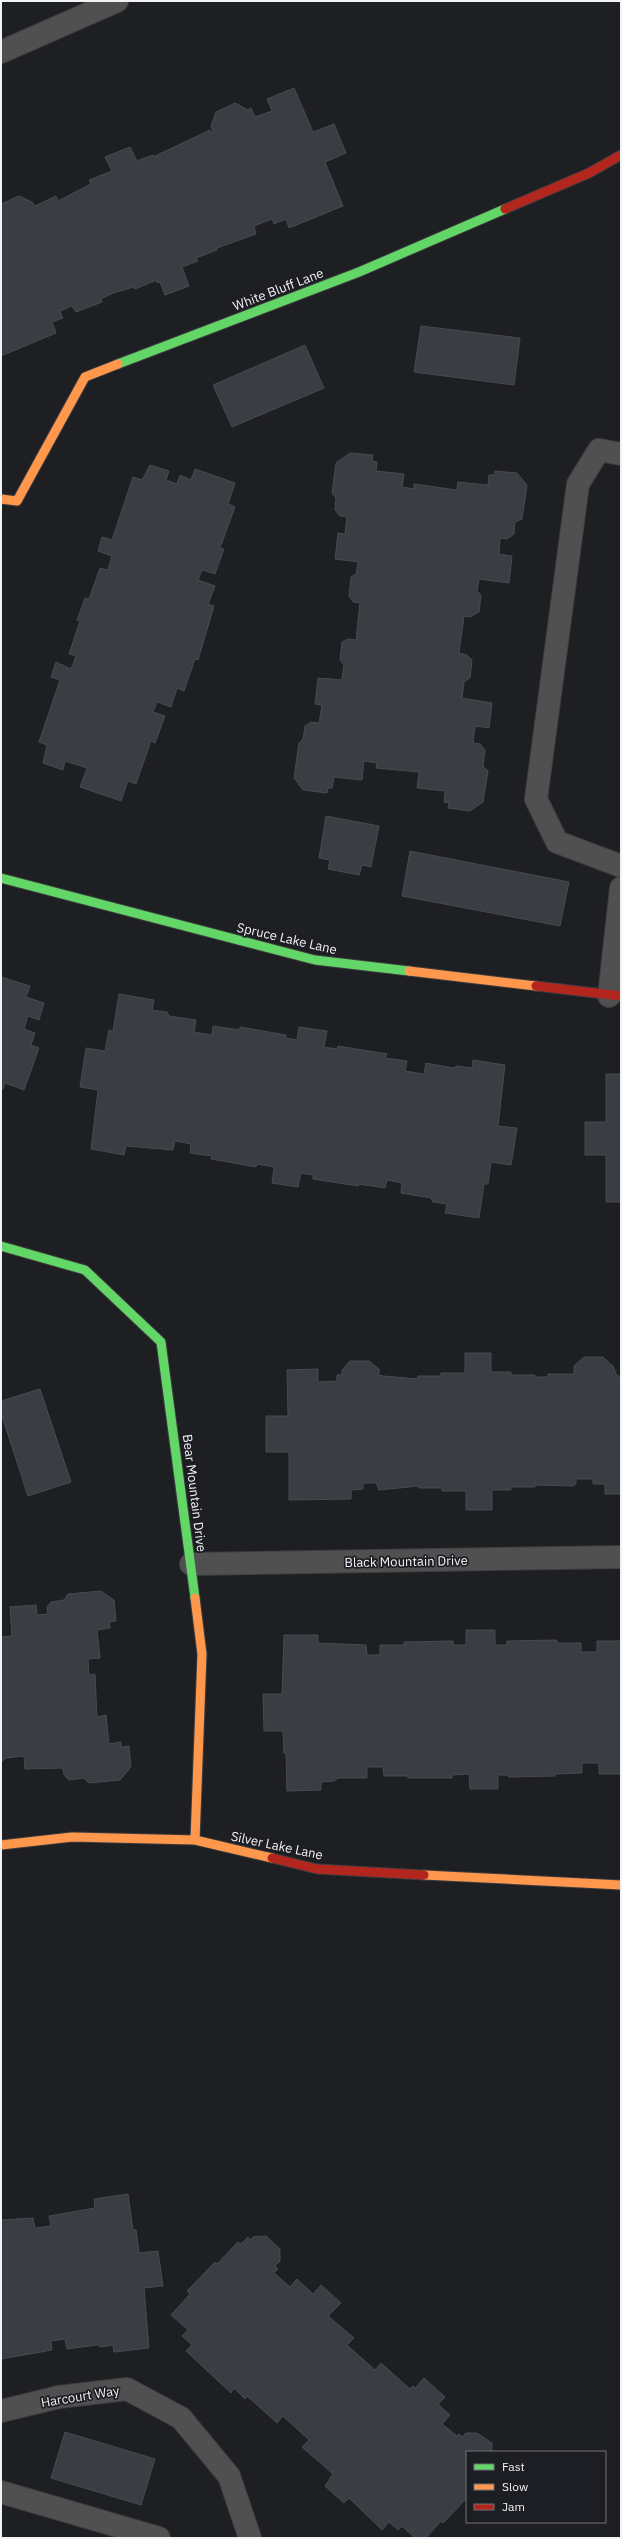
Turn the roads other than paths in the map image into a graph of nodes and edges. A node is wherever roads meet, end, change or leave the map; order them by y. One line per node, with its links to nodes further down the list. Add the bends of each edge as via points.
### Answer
1 (117, 1): 2 (street)
2 (1, 52)
3 (621, 155): 5 (street, White Bluff Lane, via 589,173 359,272 85,377 16,501)
4 (621, 454): 6 (street, via 599,450 578,484 536,799 557,842)
5 (1, 499)
6 (621, 866)
7 (1, 878): 9 (street, Spruce Lake Lane, via 315,960)
8 (621, 888): 9 (street)
9 (615, 996)
10 (1, 1246): 12 (street, Bear Mountain Drive, via 85,1270 161,1342)
11 (621, 1557): 12 (street, Black Mountain Drive)
12 (191, 1564): 13 (street, Bear Mountain Drive, via 202,1654)
13 (195, 1840): 14 (street, Silver Lake Lane, via 72,1837); 15 (street, Silver Lake Lane, via 317,1869)
14 (1, 1845)
15 (621, 1885)
16 (1, 2411): 19 (street, Harcourt Way, via 59,2397 127,2389 181,2418 229,2476)
17 (1, 2492): 18 (street)
18 (159, 2538)
19 (250, 2538)

